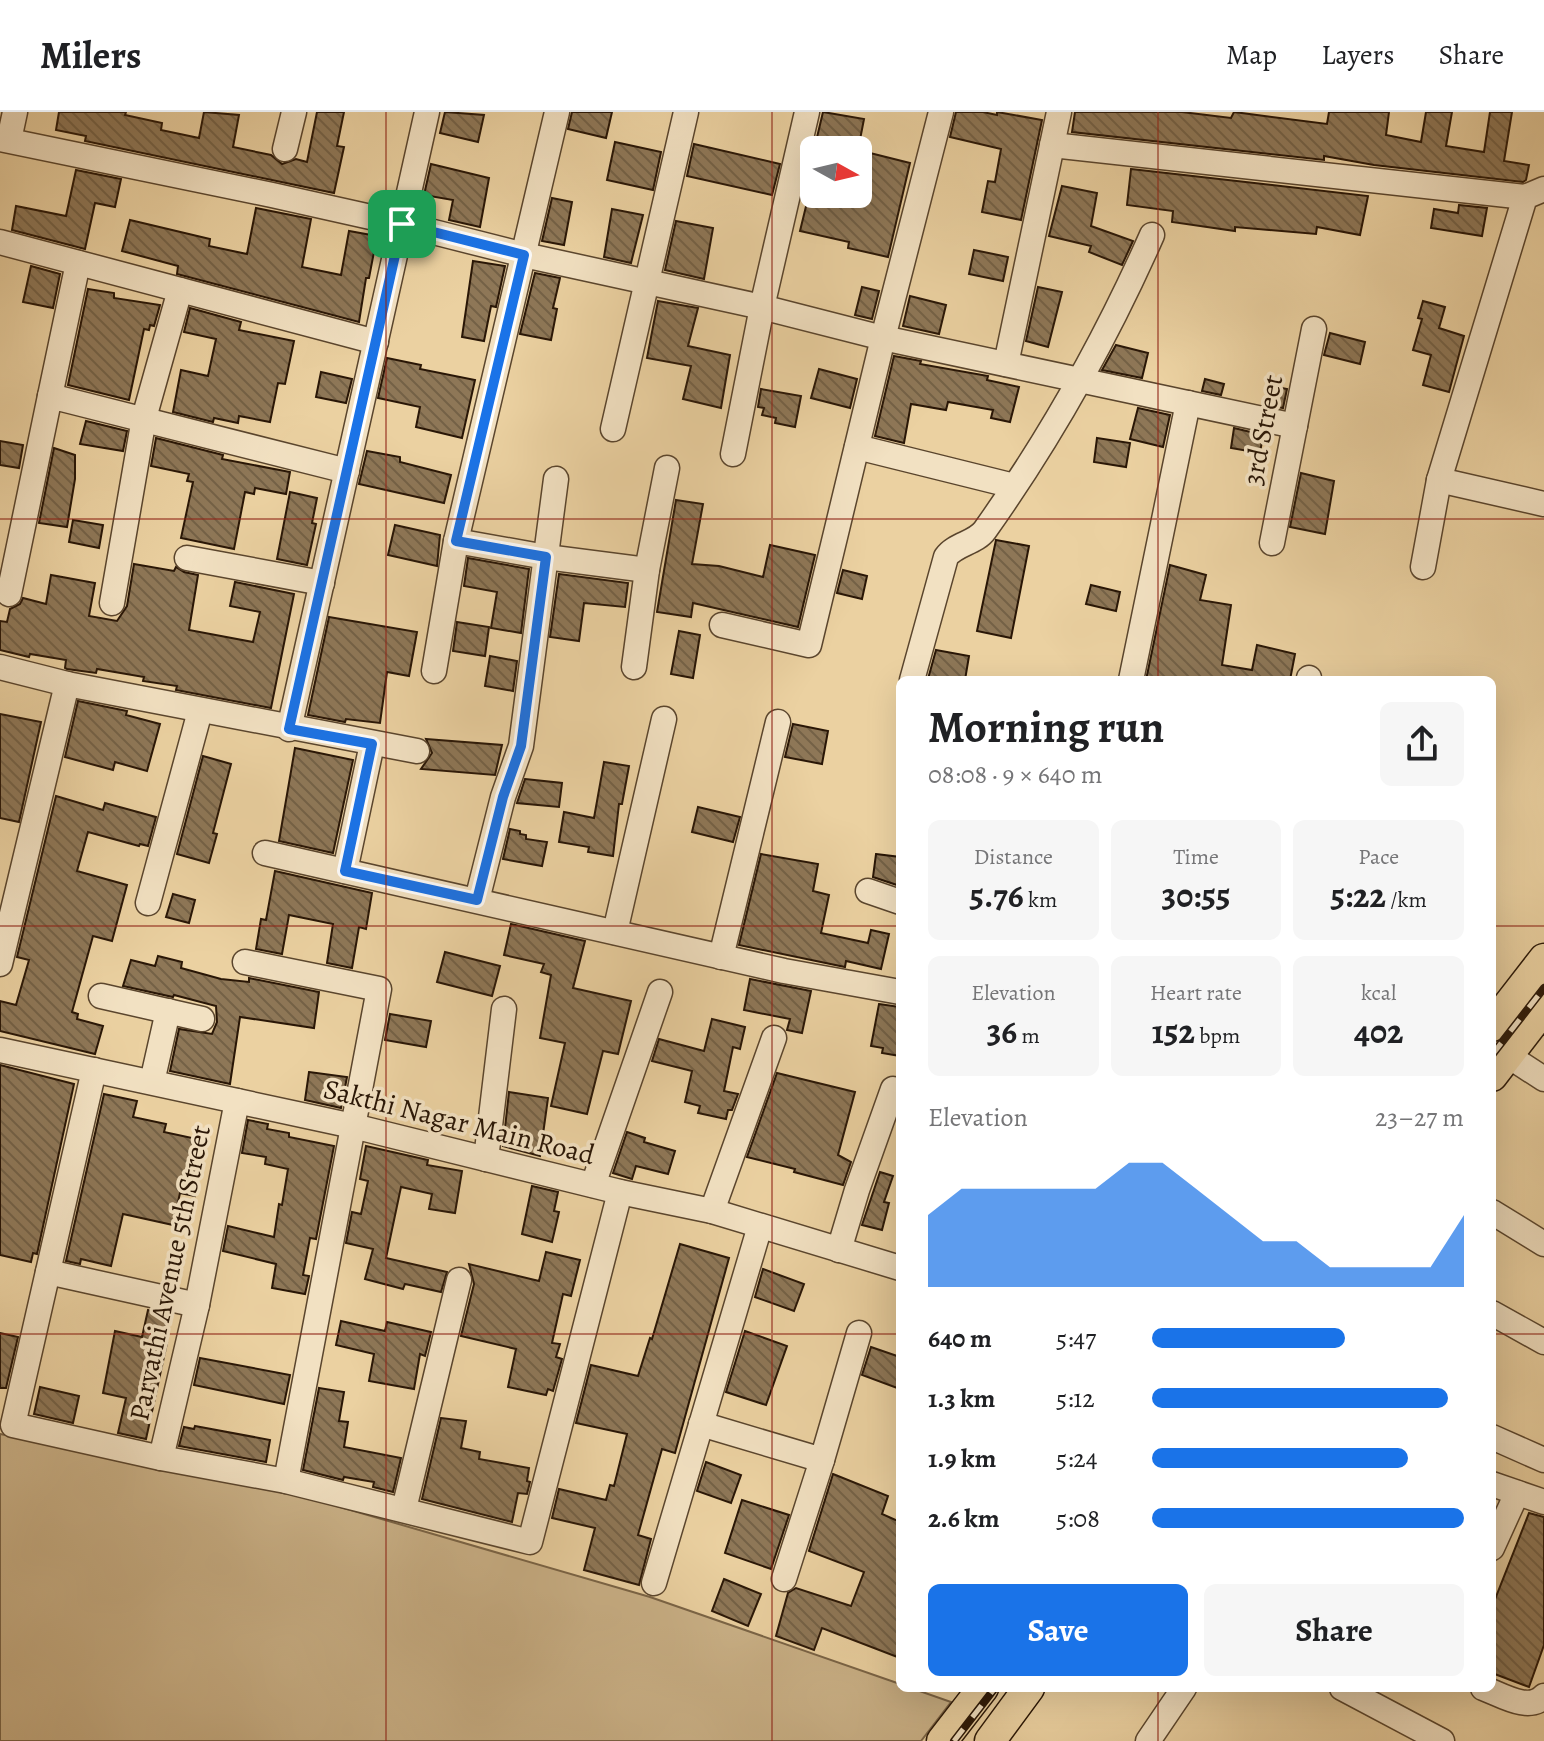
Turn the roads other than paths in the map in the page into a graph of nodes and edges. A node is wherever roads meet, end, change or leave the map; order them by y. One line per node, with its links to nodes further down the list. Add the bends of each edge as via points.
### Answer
1 (15, 112): 9 (street)
2 (294, 112): 11 (street)
3 (427, 112): 13 (street)
4 (557, 112): 16 (street)
5 (686, 112): 18 (street)
6 (807, 112): 20 (street)
7 (941, 112): 22 (street)
8 (1059, 112): 10 (street)
9 (5, 140): 13 (street)
10 (1052, 145): 12 (street); 24 (street)
11 (285, 149)
12 (1534, 193): 36 (street)
13 (402, 224): 16 (street); 23 (street)
14 (1152, 235): 25 (street)
15 (0, 242): 17 (street)
16 (524, 255): 18 (street); 39 (street)
17 (78, 263): 19 (street); 26 (street)
18 (647, 283): 20 (street); 30 (street)
19 (180, 290): 23 (street); 28 (street)
20 (762, 307): 22 (street); 32 (street)
21 (1314, 329): 29 (street, 3rd Street)
22 (883, 338): 24 (street); 31 (street)
23 (376, 342): 34 (street)
24 (1006, 364): 25 (street)
25 (1082, 380): 27 (street); 37 (street)
26 (50, 396): 28 (street); 46 (street)
27 (1188, 403): 29 (street); 53 (street)
28 (144, 418): 34 (street); 47 (street)
29 (1295, 426): 40 (street, 3rd Street)
30 (613, 429)
31 (857, 447): 37 (street); 48 (street, via 809,645)
32 (733, 454)
33 (667, 468): 44 (street)
34 (347, 471): 45 (street)
35 (556, 479): 41 (street)
36 (1439, 480): 38 (street); 43 (street)
37 (1014, 486): 52 (street, via 982,534 946,557)
38 (1544, 504)
39 (456, 541): 41 (street); 51 (street)
40 (1272, 543)
41 (546, 557): 44 (street); 64 (street, via 521,746)
42 (187, 558): 45 (street)
43 (1423, 567)
44 (647, 570): 50 (street)
45 (322, 583): 58 (street)
46 (9, 594)
47 (112, 603)
48 (722, 625)
49 (0, 667): 54 (street)
50 (634, 667)
51 (434, 671)
52 (913, 676)
53 (1132, 676)
54 (67, 684): 55 (street); 71 (street)
55 (200, 711): 58 (street); 66 (street)
56 (664, 719): 67 (street)
57 (778, 722): 68 (street)
58 (289, 729): 59 (street)
59 (372, 744): 60 (street); 62 (street)
60 (417, 751)
61 (265, 853): 62 (street)
62 (345, 871): 64 (street)
63 (868, 891): 65 (street)
64 (477, 900): 67 (street)
65 (896, 901)
66 (148, 903)
67 (615, 932): 68 (street)
68 (721, 957): 72 (street)
69 (1544, 959): 79 (main road)
70 (245, 962): 88 (street, via 379,989)
71 (0, 964)
72 (896, 991)
73 (660, 992): 90 (street)
74 (101, 996): 77 (street)
75 (1544, 1008): 82 (main road)
76 (504, 1009): 89 (street)
77 (168, 1011): 78 (street); 85 (street)
78 (202, 1019)
79 (1496, 1021)
80 (774, 1038): 92 (street)
81 (0, 1050): 83 (street, Sakthi Nagar Main Road)
82 (1500, 1066): 84 (street)
83 (94, 1070): 85 (street, Sakthi Nagar Main Road); 98 (street)
84 (1544, 1079)
85 (152, 1082): 87 (street, Sakthi Nagar Main Road)
86 (893, 1089): 96 (street)
87 (237, 1101): 88 (street, Sakthi Nagar Main Road); 100 (street, Parvathi Avenue 5th Street)
88 (353, 1126): 89 (street, Sakthi Nagar Main Road); 109 (street)
89 (486, 1159): 90 (street, Sakthi Nagar Main Road)
90 (593, 1185): 91 (street, Sakthi Nagar Main Road)
91 (620, 1192): 92 (street, Sakthi Nagar Main Road); 113 (street, via 530,1542)
92 (712, 1211): 94 (street, Sakthi Nagar Main Road)
93 (1496, 1214): 95 (street)
94 (760, 1226): 96 (street, Sakthi Nagar Main Road); 104 (street)
95 (1544, 1244)
96 (839, 1250): 97 (street, Sakthi Nagar Main Road)
97 (896, 1267)
98 (48, 1272): 100 (street); 106 (street, via 13,1425)
99 (459, 1280): 113 (street)
100 (197, 1305): 106 (street, Parvathi Avenue 5th Street)
101 (1496, 1315): 103 (street)
102 (859, 1333): 107 (street)
103 (1544, 1342)
104 (701, 1424): 107 (street); 116 (street)
105 (1496, 1439): 108 (street)
106 (161, 1458): 109 (street)
107 (822, 1460): 115 (street)
108 (1544, 1460)
109 (286, 1481): 113 (street)
110 (1496, 1485): 111 (street)
111 (1517, 1493): 112 (street); 114 (street)
112 (1544, 1502)
113 (404, 1509)
114 (1496, 1539)
115 (784, 1579)
116 (654, 1583)
117 (980, 1692): 123 (main road)
118 (1026, 1692): 124 (main road)
119 (1181, 1692): 125 (street)
120 (1350, 1692): 126 (street)
121 (1494, 1692): 122 (street, via 1527,1704)
122 (1544, 1696)
123 (942, 1741)
124 (990, 1741)
125 (1148, 1741)
126 (1442, 1741)

